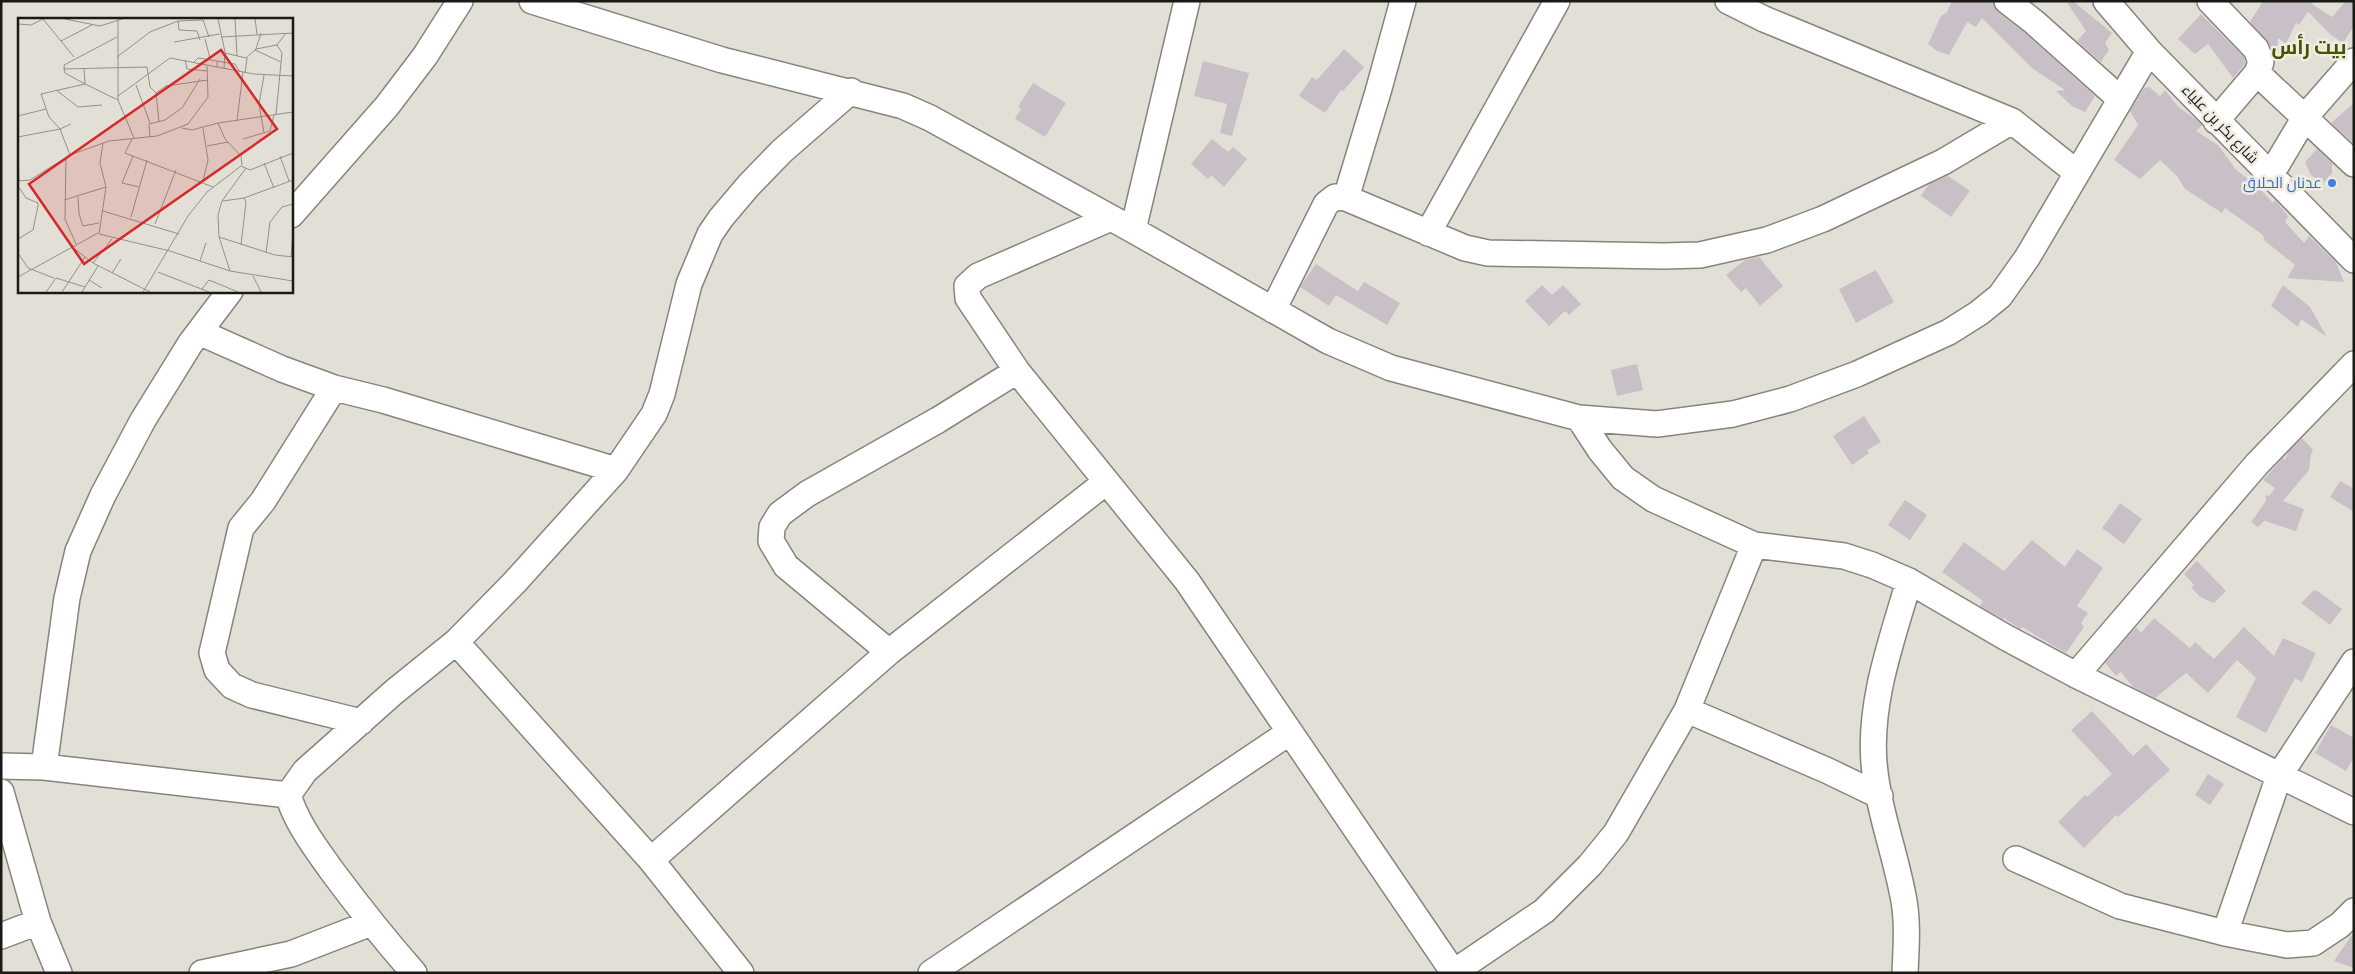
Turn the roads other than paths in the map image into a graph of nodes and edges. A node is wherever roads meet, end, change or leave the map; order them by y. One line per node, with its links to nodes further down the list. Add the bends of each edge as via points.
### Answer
1 (460, 1): 22 (street, via 425,56 387,106)
2 (532, 1): 13 (street, via 722,60)
3 (1187, 1): 24 (street)
4 (1403, 1): 21 (street)
5 (1557, 1): 25 (street)
6 (1728, 1): 16 (street, via 1764,19)
7 (2007, 1): 14 (street)
8 (2106, 1): 10 (street, شارع بكر بن علياء)
9 (2213, 2): 12 (street, via 2256,49 2261,62)
10 (2149, 51): 14 (street); 17 (street, شارع بكر بن علياء)
11 (2354, 61): 15 (street)
12 (2257, 73): 15 (street); 17 (street)
13 (851, 91): 23 (street, via 930,118); 34 (street, via 782,151 710,234 689,284 662,394 654,414)
14 (2119, 98): 19 (street)
15 (2305, 117): 18 (street); 20 (street)
16 (2012, 121): 19 (street); 25 (street, via 1943,162 1823,219 1767,240 1700,255 1488,254)
17 (2216, 121): 20 (street, شارع بكر بن علياء)
18 (2354, 164)
19 (2076, 172): 33 (street, via 2050,222 2000,296 1949,332 1856,374 1790,399 1733,414 1657,424)
20 (2270, 176): 26 (street, شارع بكر بن علياء)
21 (1346, 198): 25 (street); 28 (street, via 1329,199)
22 (292, 214)
23 (1111, 218): 24 (street); 31 (street, via 978,276 967,286 970,304)
24 (1133, 230): 28 (street)
25 (1428, 233)
26 (2354, 260)
27 (229, 292): 29 (street)
28 (1273, 310): 33 (street, via 1328,341 1391,368)
29 (199, 332): 32 (street); 46 (street, via 139,428 78,551 67,598)
30 (2354, 364): 41 (street, via 2256,464)
31 (1017, 371): 35 (street); 39 (street, via 808,494 780,514 772,528 771,541 786,566)
32 (334, 388): 34 (street); 43 (street, via 262,501 241,528 212,653 217,670 232,686 252,695)
33 (1579, 418): 36 (street, via 1623,478 1653,499)
34 (616, 470): 38 (street)
35 (1106, 482): 39 (street); 44 (street, via 1187,581)
36 (1754, 545): 37 (street, via 1844,556); 42 (street)
37 (1910, 581): 41 (street); 50 (street, via 1875,710 1874,763)
38 (456, 642): 43 (street); 53 (street)
39 (889, 652): 53 (street)
40 (2354, 662): 47 (street)
41 (2076, 675): 47 (street)
42 (1687, 710): 50 (street); 59 (street, via 1616,833 1590,865 1544,911)
43 (361, 722): 49 (street, via 305,771)
44 (1290, 732): 59 (street); 64 (street)
45 (1, 766): 46 (street)
46 (44, 767): 49 (street)
47 (2280, 776): 51 (street); 57 (street)
48 (1, 792): 55 (street)
49 (288, 795): 56 (street, via 293,812 307,836)
50 (1880, 796): 65 (street, via 1904,900 1907,932)
51 (2354, 812)
52 (2016, 858): 57 (street, via 2120,906)
53 (651, 860): 63 (street)
54 (2354, 911): 57 (street, via 2313,943 2287,945)
55 (38, 922): 58 (street); 60 (street)
56 (371, 923): 61 (street, via 292,954); 62 (street)
57 (2226, 933)
58 (1, 936)
59 (1454, 972)
60 (59, 973)
61 (202, 973)
62 (414, 973)
63 (741, 973)
64 (931, 973)
65 (1905, 973)

